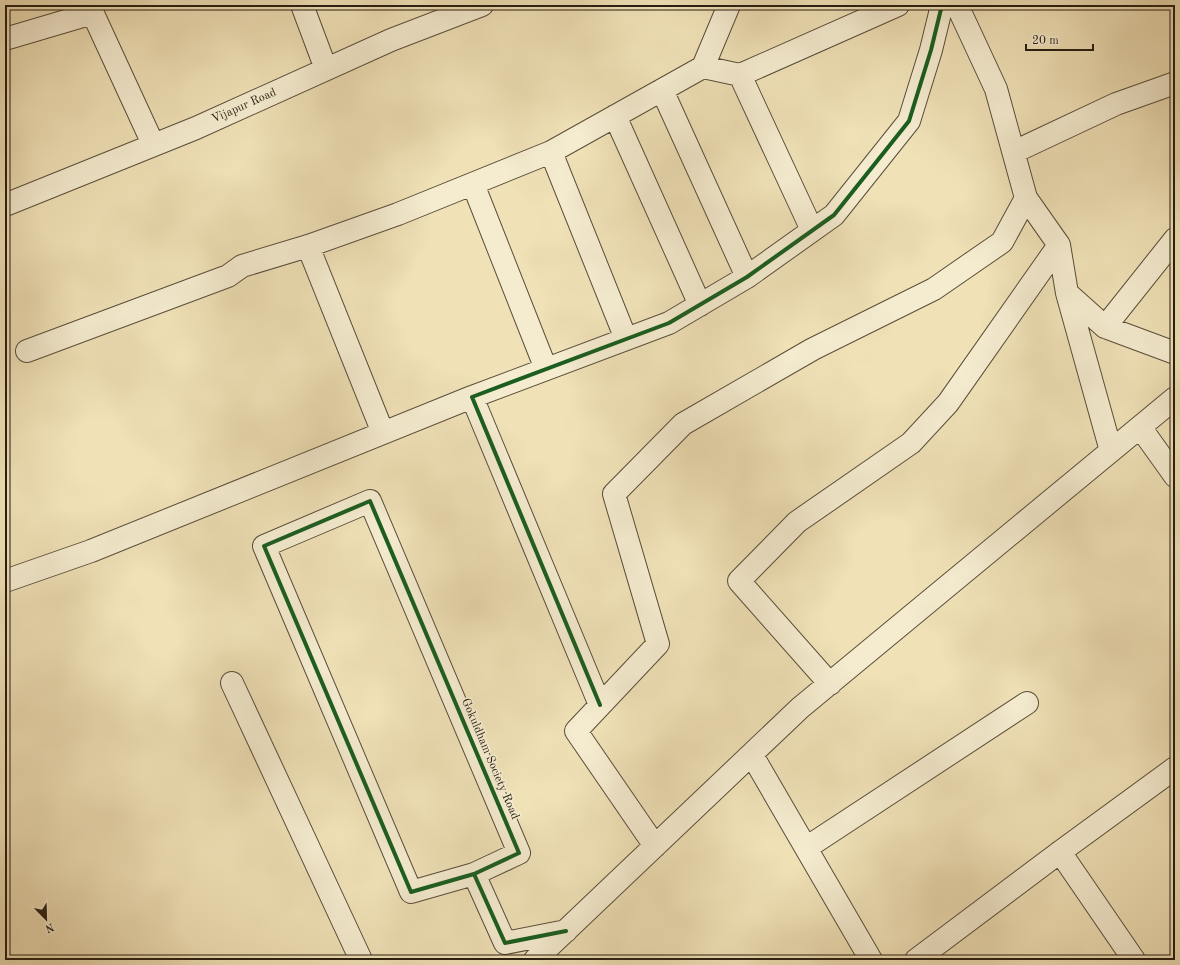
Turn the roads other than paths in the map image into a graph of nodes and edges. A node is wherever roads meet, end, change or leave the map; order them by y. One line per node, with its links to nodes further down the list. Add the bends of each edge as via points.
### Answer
1 (302, 5): 10 (street)
2 (482, 5): 10 (street, Vijapur Road, via 391,40)
3 (729, 5): 9 (street)
4 (898, 5): 11 (street)
5 (942, 5): 21 (street, via 909,121 834,215)
6 (957, 5): 17 (street, via 996,89)
7 (91, 9): 8 (street); 15 (street)
8 (5, 39)
9 (702, 67): 11 (street); 13 (street)
10 (326, 69): 15 (street, Vijapur Road, via 196,128)
11 (740, 75): 21 (street)
12 (1175, 83): 17 (street, via 1116,104)
13 (662, 90): 14 (street); 25 (street)
14 (615, 116): 16 (street); 27 (street)
15 (153, 144): 20 (street, Vijapur Road)
16 (552, 152): 18 (street); 29 (street)
17 (1014, 152): 19 (street)
18 (474, 184): 24 (street); 32 (street)
19 (1026, 198): 23 (street); 43 (street, via 1002,242 934,289 813,349 683,424 614,494 658,644)
20 (5, 205)
21 (812, 230): 25 (street)
22 (1175, 239): 28 (street)
23 (1059, 245): 26 (street); 41 (street, via 948,403 911,443 797,522 739,581)
24 (308, 246): 30 (street, via 242,266 228,276); 36 (street)
25 (747, 277): 27 (street)
26 (1067, 293): 28 (street); 37 (street)
27 (700, 305): 29 (street, via 669,323)
28 (1105, 327): 31 (street)
29 (626, 339): 32 (street)
30 (27, 351)
31 (1175, 353)
32 (546, 369): 33 (street)
33 (472, 397): 36 (street); 43 (street)
34 (1175, 398): 35 (street)
35 (1140, 427): 37 (street); 38 (street)
36 (384, 433): 39 (street, via 91,552)
37 (1111, 451): 41 (street)
38 (1175, 476)
39 (5, 581)
40 (232, 683): 51 (street)
41 (830, 684): 44 (street, via 800,708)
42 (1027, 703): 47 (street)
43 (600, 705): 46 (street, via 576,731)
44 (752, 755): 46 (street); 47 (street)
45 (1175, 768): 48 (street)
46 (655, 846): 50 (street)
47 (806, 848): 53 (street)
48 (1060, 852): 54 (street); 55 (street)
49 (474, 874): 49 (street, Gokuldham Society Road, via 519,853 370,501 264,546 412,892); 50 (street, via 505,943)
50 (566, 931): 52 (street)
51 (361, 960)
52 (535, 960)
53 (871, 960)
54 (916, 960)
55 (1134, 960)

